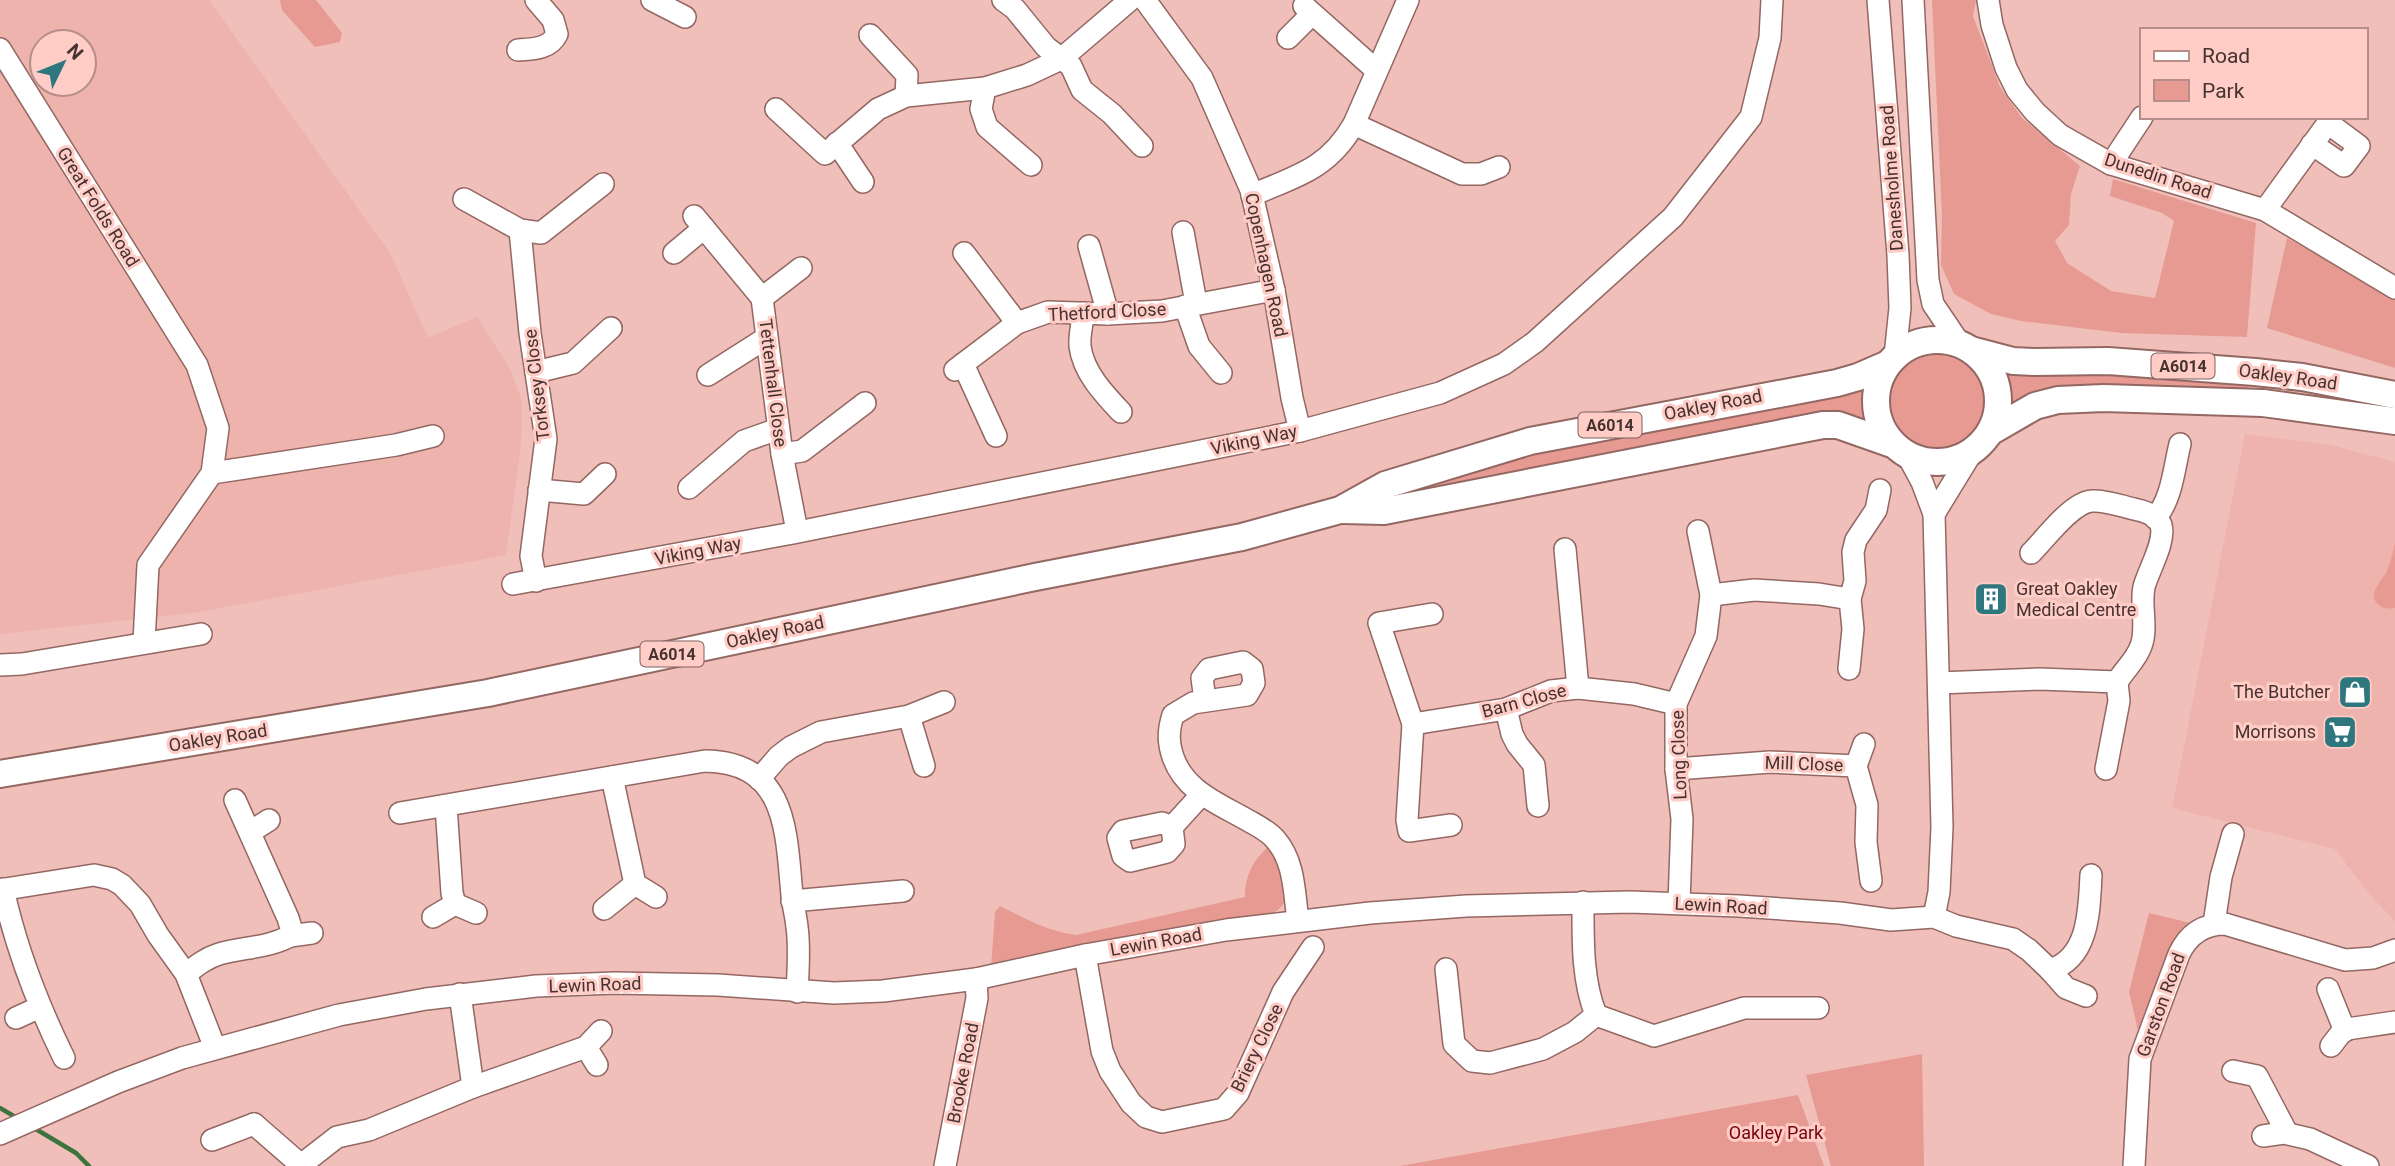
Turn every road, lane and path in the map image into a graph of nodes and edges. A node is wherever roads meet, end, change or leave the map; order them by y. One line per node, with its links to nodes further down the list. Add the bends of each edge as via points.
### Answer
1 (536, 0): 15 (street, via 553,20 557,34 547,46)
2 (652, 0): 11 (street)
3 (1003, 0): 16 (street)
4 (1130, 0): 16 (street)
5 (1145, 0): 31 (street, Copenhagen Road, via 1202,78)
6 (1408, 0): 17 (street)
7 (1772, 0): 59 (street, Viking Way, via 1770,38 1751,117 1673,217 1535,342 1504,363 1440,393)
8 (1878, 0): 50 (street, Danesholme Road, via 1900,308)
9 (1913, 0): 49 (street, Danesholme Road, via 1928,280 1933,304)
10 (1988, 0): 26 (street, Dunedin Road, via 1992,25 2017,90 2060,135)
11 (685, 18)
12 (870, 35): 19 (street, via 907,75)
13 (1288, 38): 17 (street, via 1308,10)
14 (0, 49): 67 (street, Great Folds Road, via 197,365 218,428)
15 (518, 50)
16 (1061, 59): 18 (street); 24 (street, via 1071,65 1082,90)
17 (1376, 69): 22 (street)
18 (985, 88): 19 (street); 27 (street, via 981,109 987,127)
19 (906, 96): 25 (street, via 878,109)
20 (776, 109): 25 (street)
21 (2141, 119): 26 (street)
22 (1354, 124): 28 (street, via 1462,174); 31 (street, via 1343,143 1311,170)
23 (2312, 144): 33 (street)
24 (1142, 146)
25 (831, 149): 29 (street)
26 (2110, 164): 33 (street, Dunedin Road)
27 (1031, 165)
28 (1499, 167)
29 (863, 182)
30 (603, 184): 34 (street, via 541,233)
31 (1251, 195): 41 (street, Copenhagen Road)
32 (464, 199): 34 (street)
33 (2265, 210): 40 (street, Dunedin Road)
34 (520, 230): 51 (street, Torksey Close)
35 (1183, 232): 43 (street)
36 (1089, 246): 45 (street)
37 (674, 253): 42 (street, Tettenhall Close, via 699,222)
38 (964, 253): 46 (street)
39 (801, 268): 42 (street)
40 (2395, 288)
41 (1274, 290): 43 (street, Thetford Close); 59 (street, Copenhagen Road)
42 (762, 298): 48 (street, Tettenhall Close)
43 (1190, 305): 45 (street, Thetford Close); 52 (street, via 1199,346)
44 (1084, 313): 45 (street, Thetford Close); 46 (street, Thetford Close, via 1048,312); 56 (street, via 1083,360 1099,389)
45 (1108, 314)
46 (1017, 323): 62 (street, Thetford Close, via 963,359)
47 (611, 328): 51 (street, via 573,363)
48 (766, 338): 53 (street); 58 (street, Tettenhall Close)
49 (1966, 347): 50 (main road, via 1943,340 1926,341 1909,346); 54 (main road, Oakley Road / A6014, via 2012,361 2108,361 2255,372); 60 (main road, via 1985,363 1994,379 1997,415)
50 (1891, 360): 64 (main road, via 1875,396 1879,422); 72 (main road, Oakley Road / A6014, via 1836,383 1530,441 1385,485)
51 (536, 372): 70 (street, Torksey Close, via 546,439)
52 (1221, 373)
53 (708, 375)
54 (2395, 395)
55 (865, 403): 66 (street, via 802,451)
56 (1121, 412)
57 (2395, 421): 60 (main road, Oakley Road / A6014, via 2263,403 2104,398 2035,406)
58 (778, 429): 66 (street, Tettenhall Close); 69 (street, via 744,441)
59 (1300, 431): 75 (street, Viking Way)
60 (1990, 432): 65 (main road)
61 (433, 436): 67 (street)
62 (996, 436)
63 (2180, 444): 74 (street, via 2167,499)
64 (1900, 450): 65 (main road, via 1941,463); 72 (main road, Oakley Road / A6014, via 1839,425 1823,425 1384,511); 73 (street, via 1922,482)
65 (1972, 452): 73 (street)
66 (782, 454): 75 (street, Tettenhall Close)
67 (212, 473): 85 (street, via 148,565)
68 (605, 474): 70 (street, via 584,494)
69 (690, 488)
70 (539, 490): 79 (street, Torksey Close, via 531,556)
71 (1880, 491): 82 (street, via 1877,510 1856,540)
72 (1340, 510): 102 (main road, Oakley Road / A6014, via 1242,537 488,693)
73 (1934, 514): 89 (street)
74 (2155, 518): 78 (street, via 2138,509 2093,500 2067,516); 88 (street, via 2162,527 2145,584 2142,644)
75 (797, 531): 79 (street, Viking Way)
76 (1698, 531): 81 (street, Long Close)
77 (1565, 549): 90 (street)
78 (2031, 553)
79 (536, 581): 80 (street, Viking Way)
80 (513, 584)
81 (1711, 595): 82 (street, via 1754,590); 93 (street, Long Close, via 1706,636)
82 (1850, 599): 87 (street)
83 (1432, 614): 96 (street, via 1379,623)
84 (201, 634): 85 (street)
85 (144, 642): 86 (street)
86 (0, 665)
87 (1849, 669)
88 (2118, 682): 89 (street, via 2040,678); 101 (street, via 2119,701)
89 (1939, 683): 128 (street, via 1942,827)
90 (1578, 688): 93 (street, Barn Close); 94 (street, Barn Close, via 1551,691)
91 (1205, 700): 105 (street, via 1173,715 1168,735 1182,777)
92 (944, 702): 95 (street)
93 (1676, 704): 100 (street, Long Close)
94 (1506, 709): 96 (street, Barn Close); 108 (street, via 1517,744 1534,765)
95 (909, 716): 98 (street); 104 (street, via 821,732 785,752)
96 (1413, 724): 111 (street, via 1409,831)
97 (1864, 744): 99 (street)
98 (924, 766)
99 (1856, 766): 100 (street, Mill Close, via 1770,762); 116 (street, Mill Close, via 1867,805)
100 (1676, 769): 123 (street, Long Close, via 1682,819)
101 (2106, 769)
102 (0, 774)
103 (612, 778): 104 (street, via 712,761 732,764); 107 (street); 117 (street)
104 (759, 779): 121 (street, via 777,802 786,828)
105 (1202, 794): 112 (street); 129 (street, via 1278,842 1290,863)
106 (235, 800): 113 (street)
107 (446, 806): 109 (street); 124 (street)
108 (1538, 806)
109 (400, 813)
110 (269, 820): 113 (street)
111 (1451, 825)
112 (1172, 827)
113 (250, 832): 132 (street, via 292,928)
114 (2233, 834): 130 (street)
115 (2091, 875): 136 (street, via 2083,936 2068,960)
116 (1871, 881)
117 (635, 884): 120 (street); 125 (street)
118 (1, 889): 137 (street, via 94,875 112,879 140,904); 144 (street)
119 (908, 892): 121 (street)
120 (656, 897)
121 (792, 901): 141 (street, via 798,929)
122 (1583, 902): 123 (street, Lewin Road); 129 (street, Lewin Road, via 1437,907); 146 (street, via 1585,974)
123 (1679, 903): 128 (street, Lewin Road, via 1891,920)
124 (455, 904): 126 (street); 127 (street)
125 (604, 909)
126 (476, 914)
127 (433, 917)
128 (1934, 917): 136 (street, via 2013,939)
129 (1298, 920): 135 (street, Lewin Road)
130 (2214, 924): 134 (street, via 2345,960 2373,958); 160 (street, Garston Road, via 2184,942 2140,1059)
131 (312, 933): 132 (street)
132 (290, 936): 137 (street, via 219,954)
133 (1313, 947): 135 (street, Briery Close, via 1283,992 1238,1093 1224,1109 1162,1122 1146,1117 1131,1103 1110,1071 1102,1051)
134 (2395, 950)
135 (1085, 955): 139 (street, Lewin Road)
136 (2050, 970): 143 (street, via 2066,988)
137 (186, 974): 150 (street)
138 (1440, 978): 146 (street, via 1454,1044 1472,1061 1490,1063 1543,1049)
139 (976, 979): 141 (street, Lewin Road, via 883,992); 159 (street, Brooke Road, via 977,998)
140 (2328, 989): 148 (street, via 2338,1038)
141 (797, 992): 142 (street, Lewin Road, via 651,983 536,986)
142 (460, 994): 150 (street, Lewin Road, via 339,1016); 153 (street)
143 (2086, 996)
144 (40, 1007): 147 (street); 151 (street)
145 (1818, 1009): 146 (street, via 1744,1008 1654,1036)
146 (1596, 1015)
147 (16, 1018)
148 (2395, 1022)
149 (601, 1031): 153 (street, via 592,1056)
150 (215, 1048): 154 (street, Lewin Road, via 157,1067)
151 (64, 1058)
152 (2233, 1071): 155 (street, via 2257,1076)
153 (473, 1087): 158 (street, via 369,1130 337,1137)
154 (3, 1132)
155 (2287, 1133): 156 (street); 161 (street)
156 (2263, 1136)
157 (212, 1140): 158 (street, via 254,1115)
158 (300, 1165)
159 (945, 1166)
160 (2134, 1166)
161 (2368, 1166)

